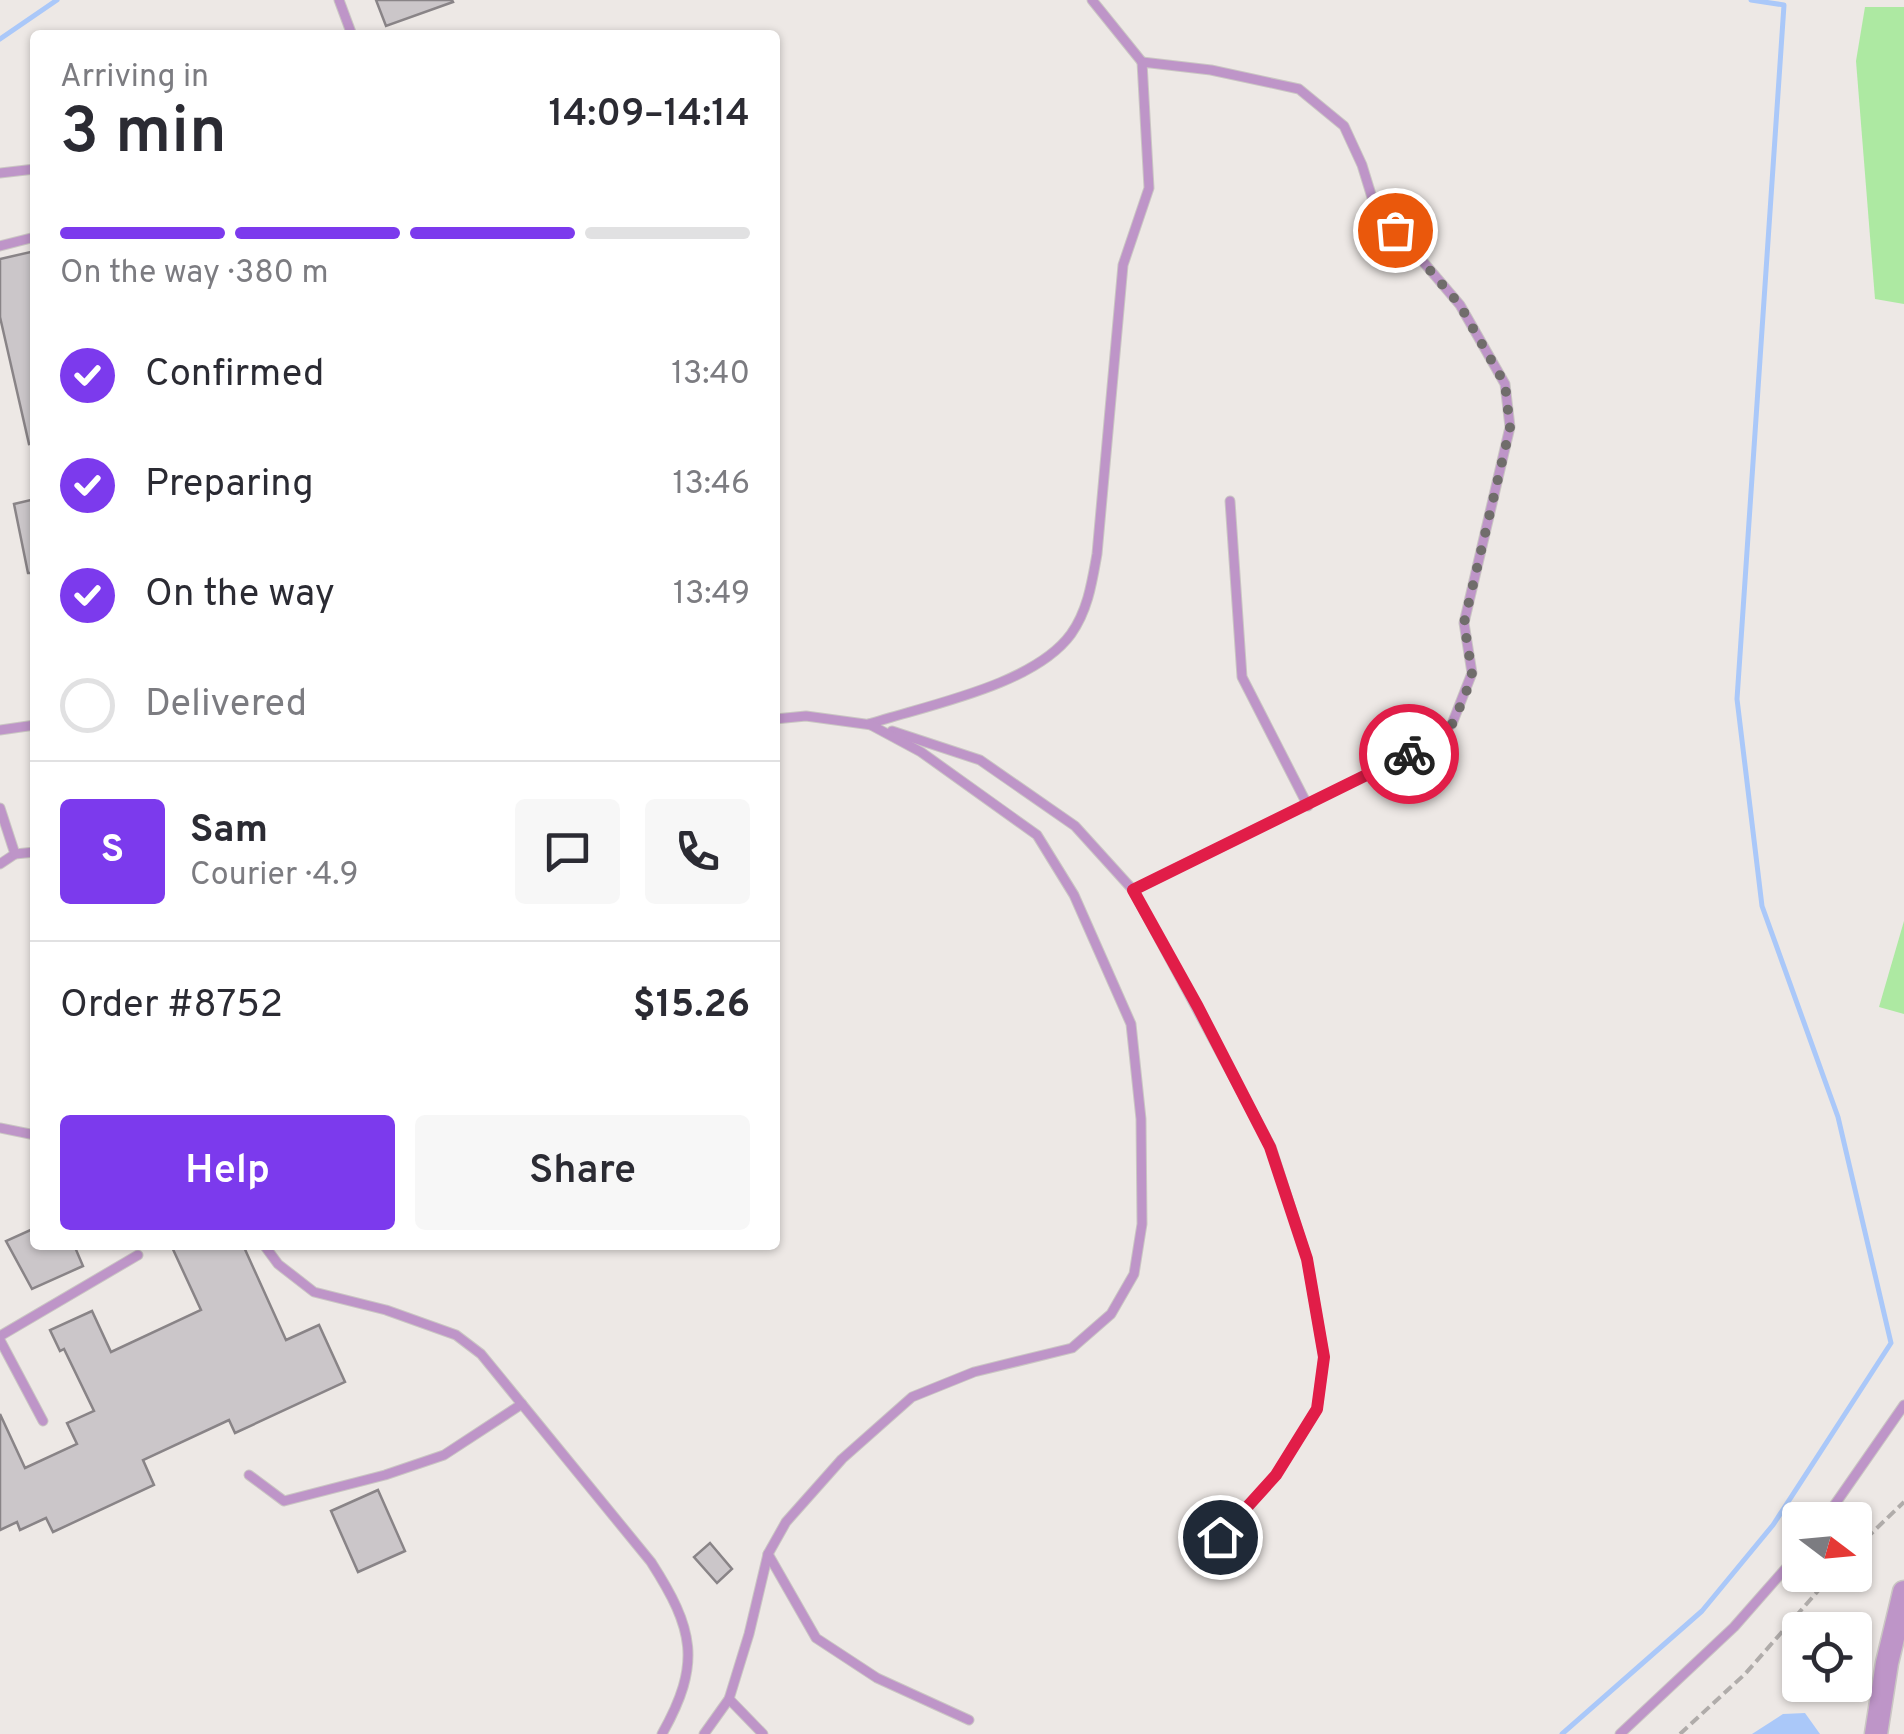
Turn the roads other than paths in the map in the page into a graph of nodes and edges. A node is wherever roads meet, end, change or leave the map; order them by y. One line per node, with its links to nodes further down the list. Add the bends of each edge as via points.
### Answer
1 (339, 0): 3 (lane)
2 (1092, 0): 4 (lane)
3 (350, 30)
4 (1142, 62): 11 (lane, via 1149,188 1123,265 1088,601 1070,636 1034,668); 14 (lane, via 1299,88 1344,126 1374,204 1460,305 1505,384 1510,428 1464,623 1472,673 1459,710 1452,724 1413,752)
5 (30, 170): 6 (lane)
6 (0, 173)
7 (30, 238): 8 (lane)
8 (0, 246)
9 (1230, 501): 14 (lane, via 1242,677)
10 (780, 719): 11 (lane)
11 (869, 724): 19 (lane, via 980,760 1076,826); 31 (lane, via 1037,836 1074,895 1131,1024 1142,1119 1142,1224 1134,1274 1111,1314 1072,1348 974,1372 912,1397 842,1459 786,1522)
12 (30, 726): 13 (lane)
13 (0, 730)
14 (1308, 806): 19 (lane)
15 (0, 808): 17 (lane)
16 (30, 853): 17 (lane)
17 (16, 854): 18 (lane)
18 (0, 864)
19 (1133, 890): 30 (lane, via 1270,1147 1307,1259 1324,1357 1317,1409 1276,1475)
20 (0, 1128): 21 (lane)
21 (30, 1135)
22 (268, 1250): 25 (lane, via 314,1292 456,1336 481,1354)
23 (138, 1255): 24 (lane)
24 (0, 1338): 27 (lane)
25 (522, 1404): 28 (lane, via 444,1455 385,1475 284,1501); 36 (lane, via 673,1596 690,1666)
26 (1904, 1405): 29 (lane)
27 (43, 1421)
28 (249, 1475)
29 (1837, 1502)
30 (1220, 1537)
31 (768, 1554): 34 (lane); 35 (lane, via 816,1638 877,1678)
32 (1782, 1572): 39 (lane)
33 (1904, 1592): 40 (street)
34 (728, 1699): 37 (lane); 38 (lane)
35 (969, 1720)
36 (662, 1734)
37 (704, 1734)
38 (762, 1734)
39 (1620, 1734)
40 (1876, 1734)

